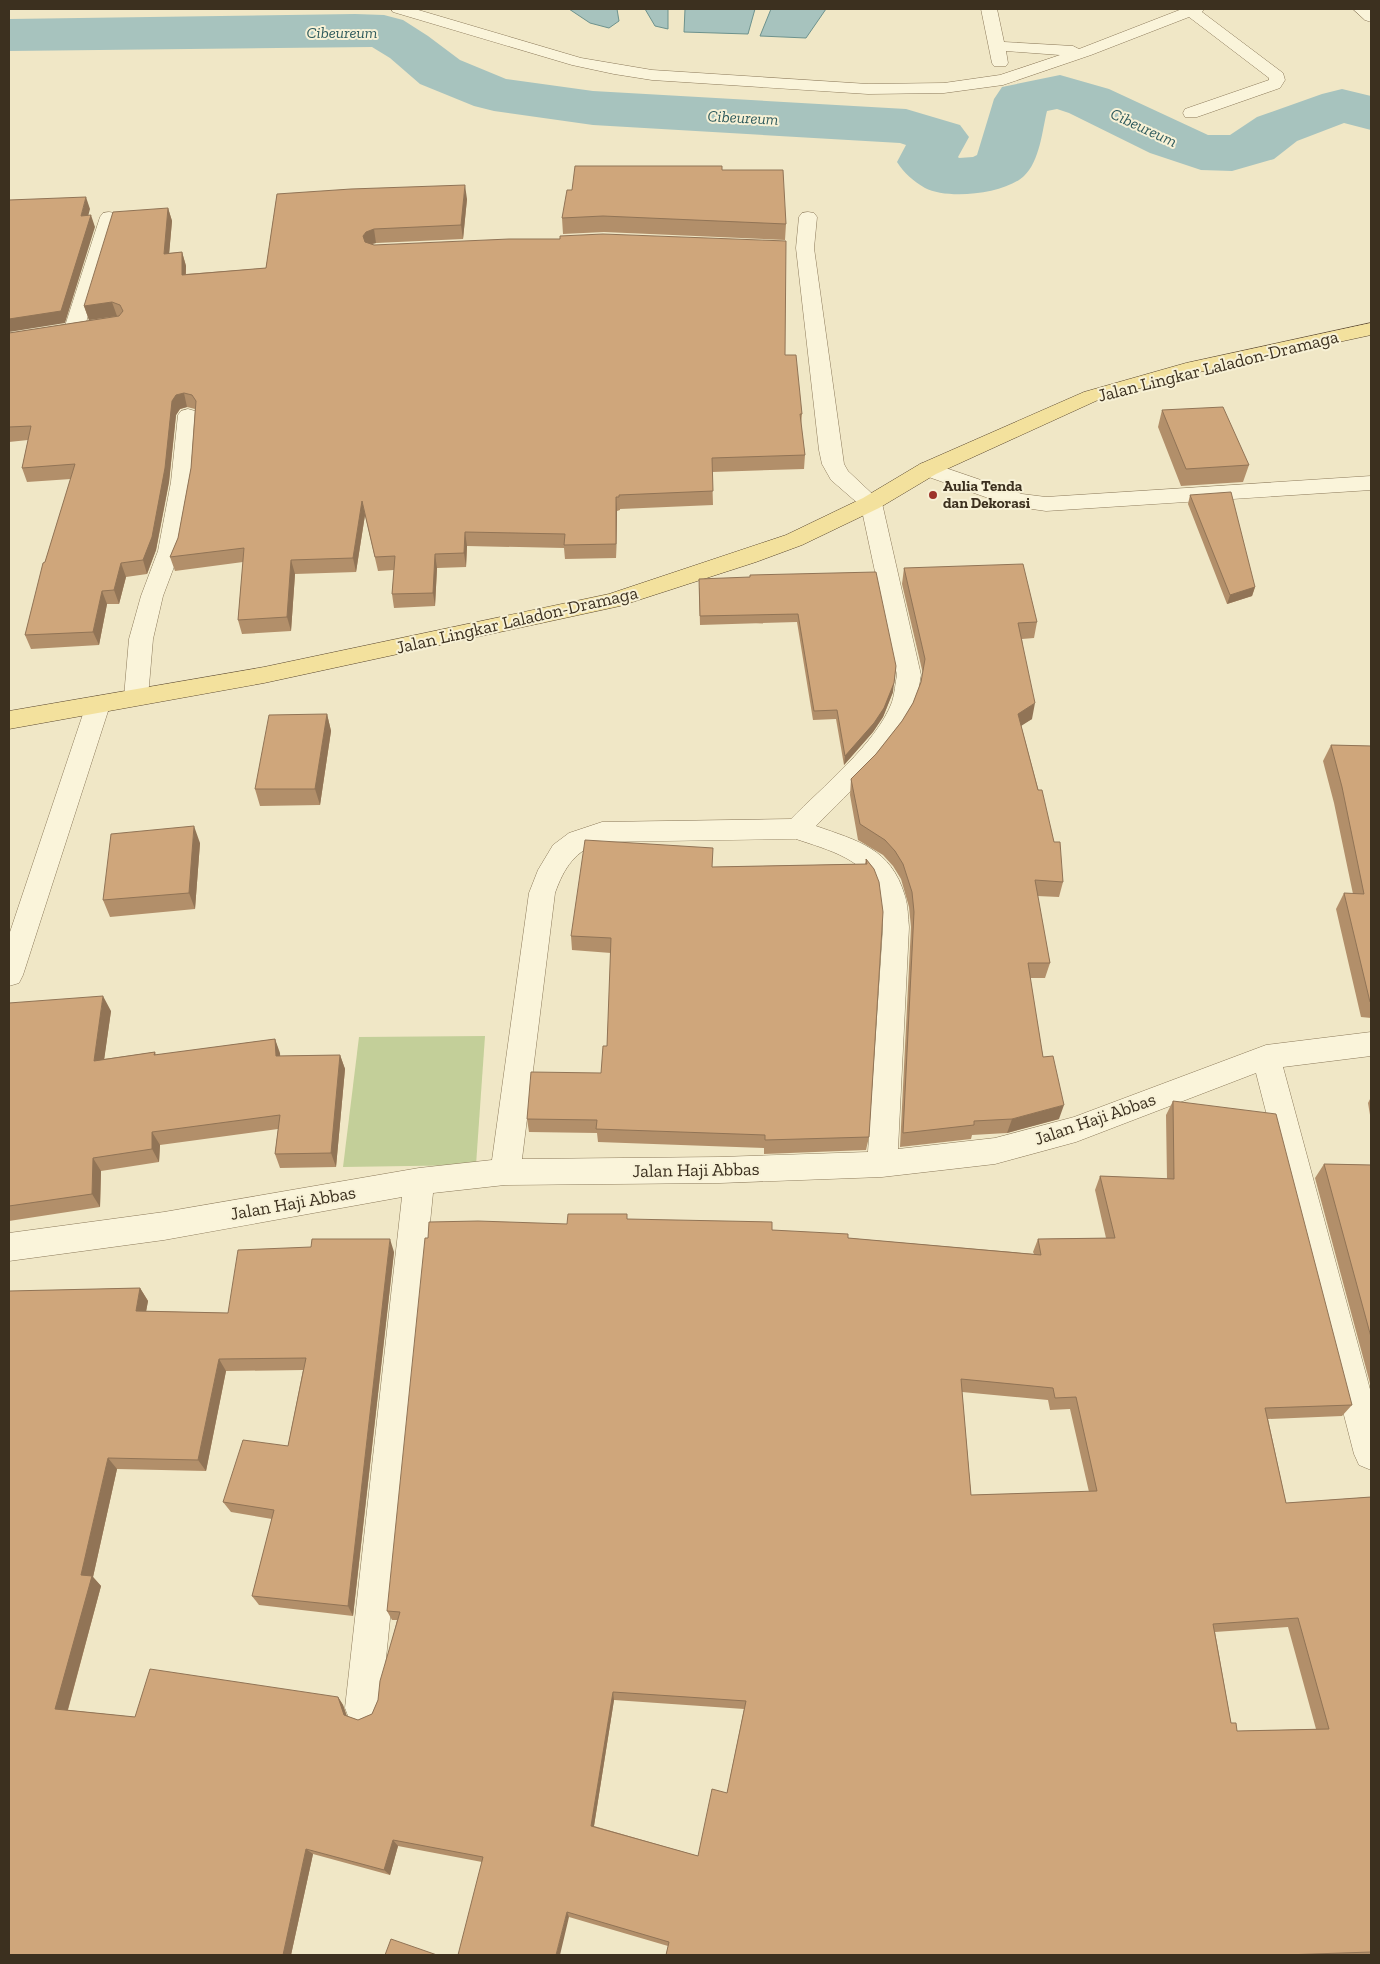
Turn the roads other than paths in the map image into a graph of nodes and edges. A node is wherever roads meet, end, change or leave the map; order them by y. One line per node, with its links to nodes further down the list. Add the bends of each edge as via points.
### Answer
1 (400, 9): 9 (street, via 578,62 652,75 868,90 944,88)
2 (989, 9): 7 (street)
3 (1193, 9): 5 (street); 10 (street, via 1277,76 1277,80 1274,84)
4 (1360, 9): 6 (street)
5 (1159, 15): 8 (street)
6 (1371, 17)
7 (997, 46): 8 (street); 9 (street)
8 (1085, 52): 9 (street)
9 (1003, 80)
10 (1191, 113)
11 (109, 217): 13 (street)
12 (808, 217): 18 (street, via 796,247 833,464 839,475)
13 (74, 329)
14 (1371, 329): 16 (main road, Jalan Lingkar Laladon-Dramaga, via 1186,369 1091,396)
15 (188, 415): 19 (street, via 182,482 168,551 141,638)
16 (928, 469): 17 (street, via 1019,501 1046,504); 18 (main road, Jalan Lingkar Laladon-Dramaga)
17 (1371, 484)
18 (871, 502): 19 (main road, Jalan Lingkar Laladon-Dramaga, via 794,540 612,602 264,675); 22 (street, via 909,675 904,702 888,730 868,754)
19 (136, 697): 20 (main road, Jalan Lingkar Laladon-Dramaga)
20 (98, 705): 21 (main road, Jalan Lingkar Laladon-Dramaga); 23 (street)
21 (9, 720)
22 (797, 829): 26 (street, via 855,850 879,868 892,896 896,927); 27 (street, via 602,832 582,837 567,847 551,866 542,893)
23 (9, 975)
24 (1371, 1044): 25 (street, Jalan Haji Abbas)
25 (1266, 1057): 26 (street, Jalan Haji Abbas, via 1041,1140 995,1151); 30 (street)
26 (882, 1164): 27 (street, Jalan Haji Abbas, via 720,1170)
27 (505, 1172): 28 (street, Jalan Haji Abbas)
28 (419, 1181): 29 (street, Jalan Haji Abbas, via 164,1226); 31 (street)
29 (9, 1247)
30 (1371, 1454)
31 (362, 1708)

